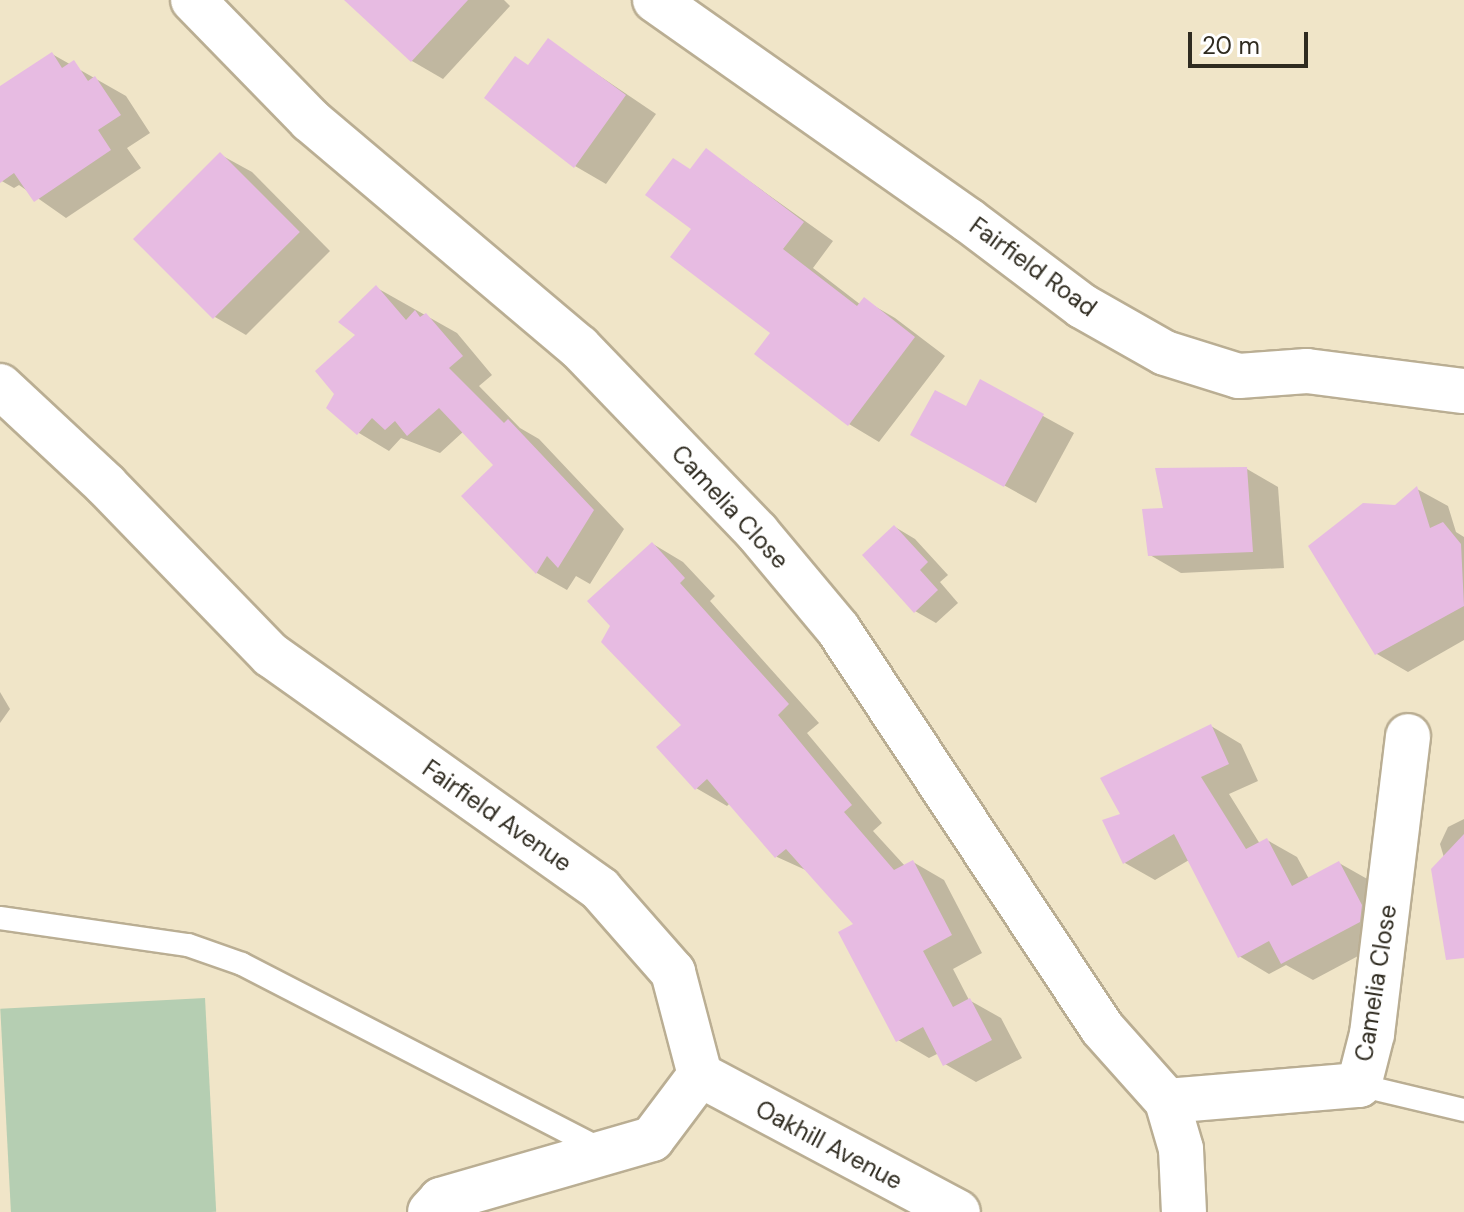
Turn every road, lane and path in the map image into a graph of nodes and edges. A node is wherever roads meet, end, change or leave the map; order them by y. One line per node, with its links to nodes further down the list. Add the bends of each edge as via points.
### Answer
1 (193, 0): 9 (street, Camelia Close, via 310,120 579,347 757,532 838,629 907,727 1102,1028)
2 (655, 0): 4 (street, Fairfield Road, via 1082,306 1165,353 1239,376 1307,371)
3 (0, 386): 7 (street, Fairfield Avenue, via 106,485 271,655 600,889 673,972)
4 (1464, 391)
5 (1408, 736): 8 (street, Camelia Close, via 1372,1034)
6 (0, 918): 11 (lane, via 188,945 242,964)
7 (700, 1075): 11 (street, via 652,1139); 13 (street, Oakhill Avenue)
8 (1359, 1085): 9 (street, Camelia Close); 10 (lane)
9 (1167, 1101): 14 (street, Camelia Close, via 1181,1149)
10 (1464, 1110)
11 (608, 1153): 12 (street, via 441,1200)
12 (430, 1212)
13 (958, 1212)
14 (1184, 1212)

